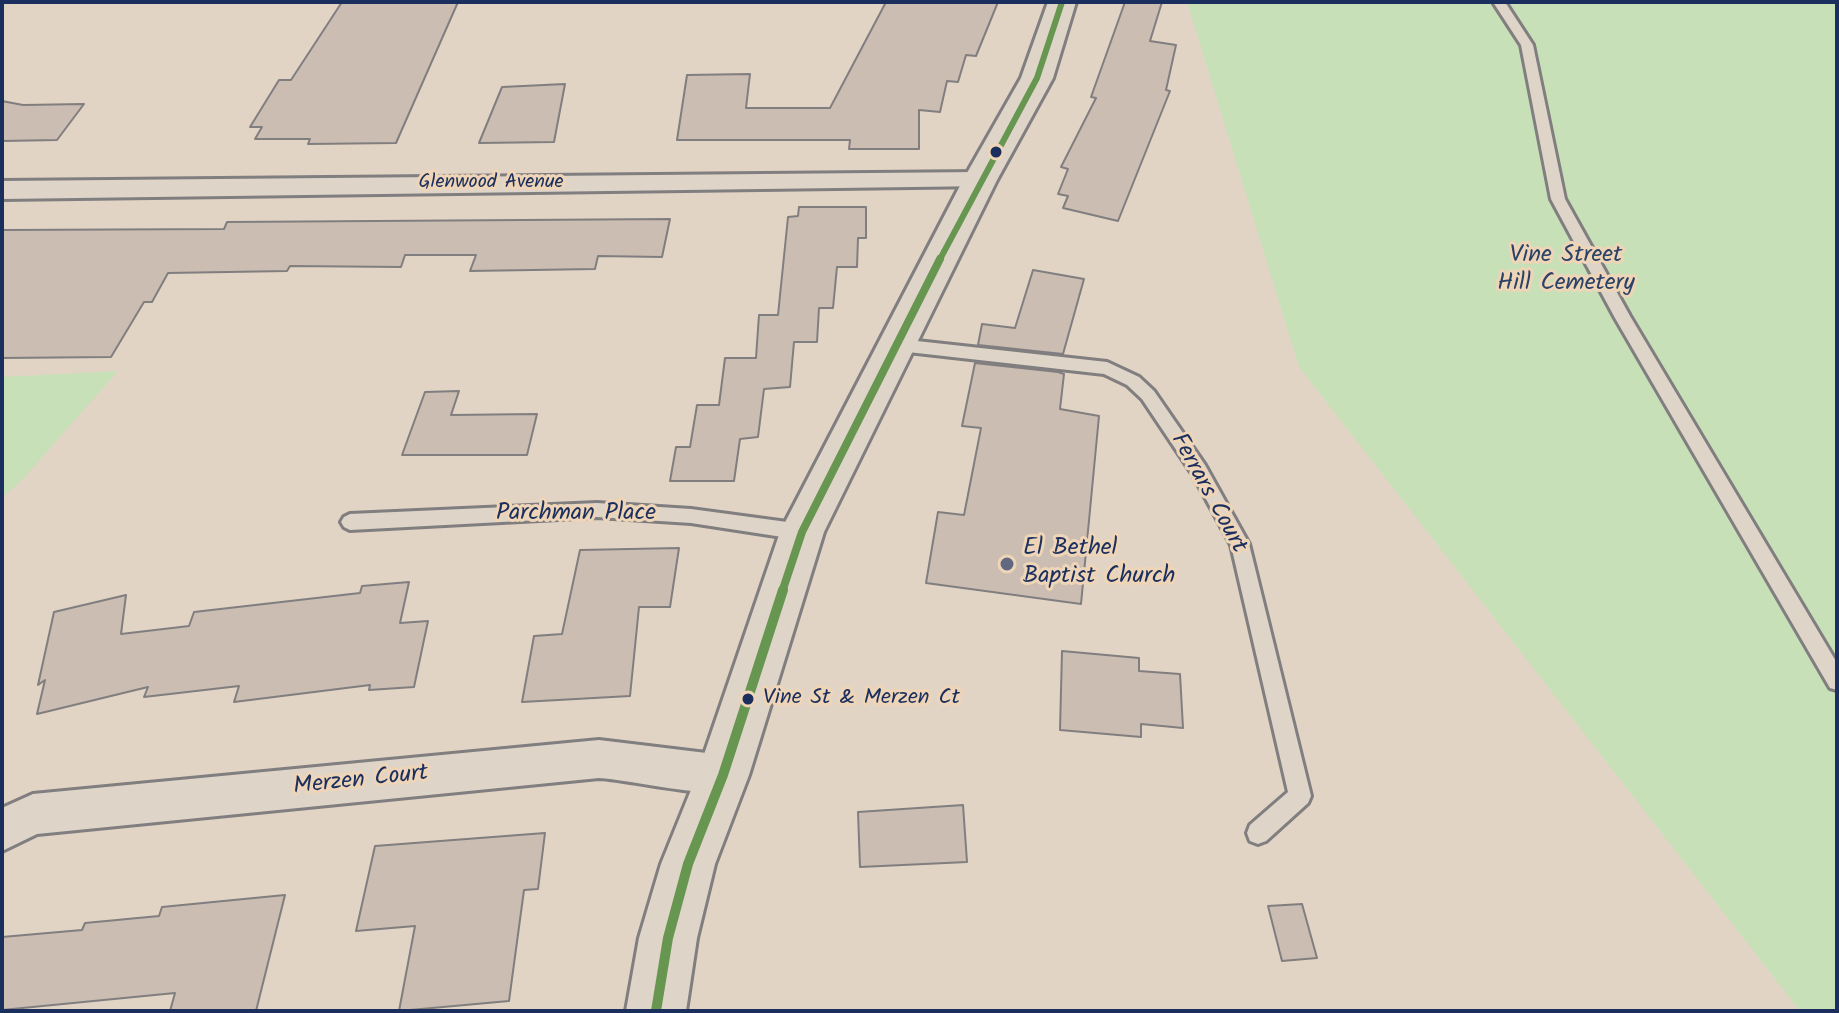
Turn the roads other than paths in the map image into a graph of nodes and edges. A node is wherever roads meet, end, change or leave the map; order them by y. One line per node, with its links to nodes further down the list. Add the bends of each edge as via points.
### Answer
1 (1062, 2): 3 (main road, via 1037,78)
2 (1499, 2): 8 (lane, via 1527,45 1558,199)
3 (980, 180): 4 (street, Glenwood Avenue); 5 (main road)
4 (2, 190)
5 (899, 345): 7 (main road); 11 (lane, Ferrars Court, via 1107,368 1148,395 1240,544 1300,796)
6 (350, 522): 7 (lane, Parchman Place, via 597,510 691,516)
7 (802, 532): 9 (main road)
8 (1837, 681)
9 (723, 775): 10 (street, Merzen Court, via 599,759 33,814); 12 (main road, via 688,864)
10 (2, 830)
11 (1258, 833)
12 (656, 1011)

